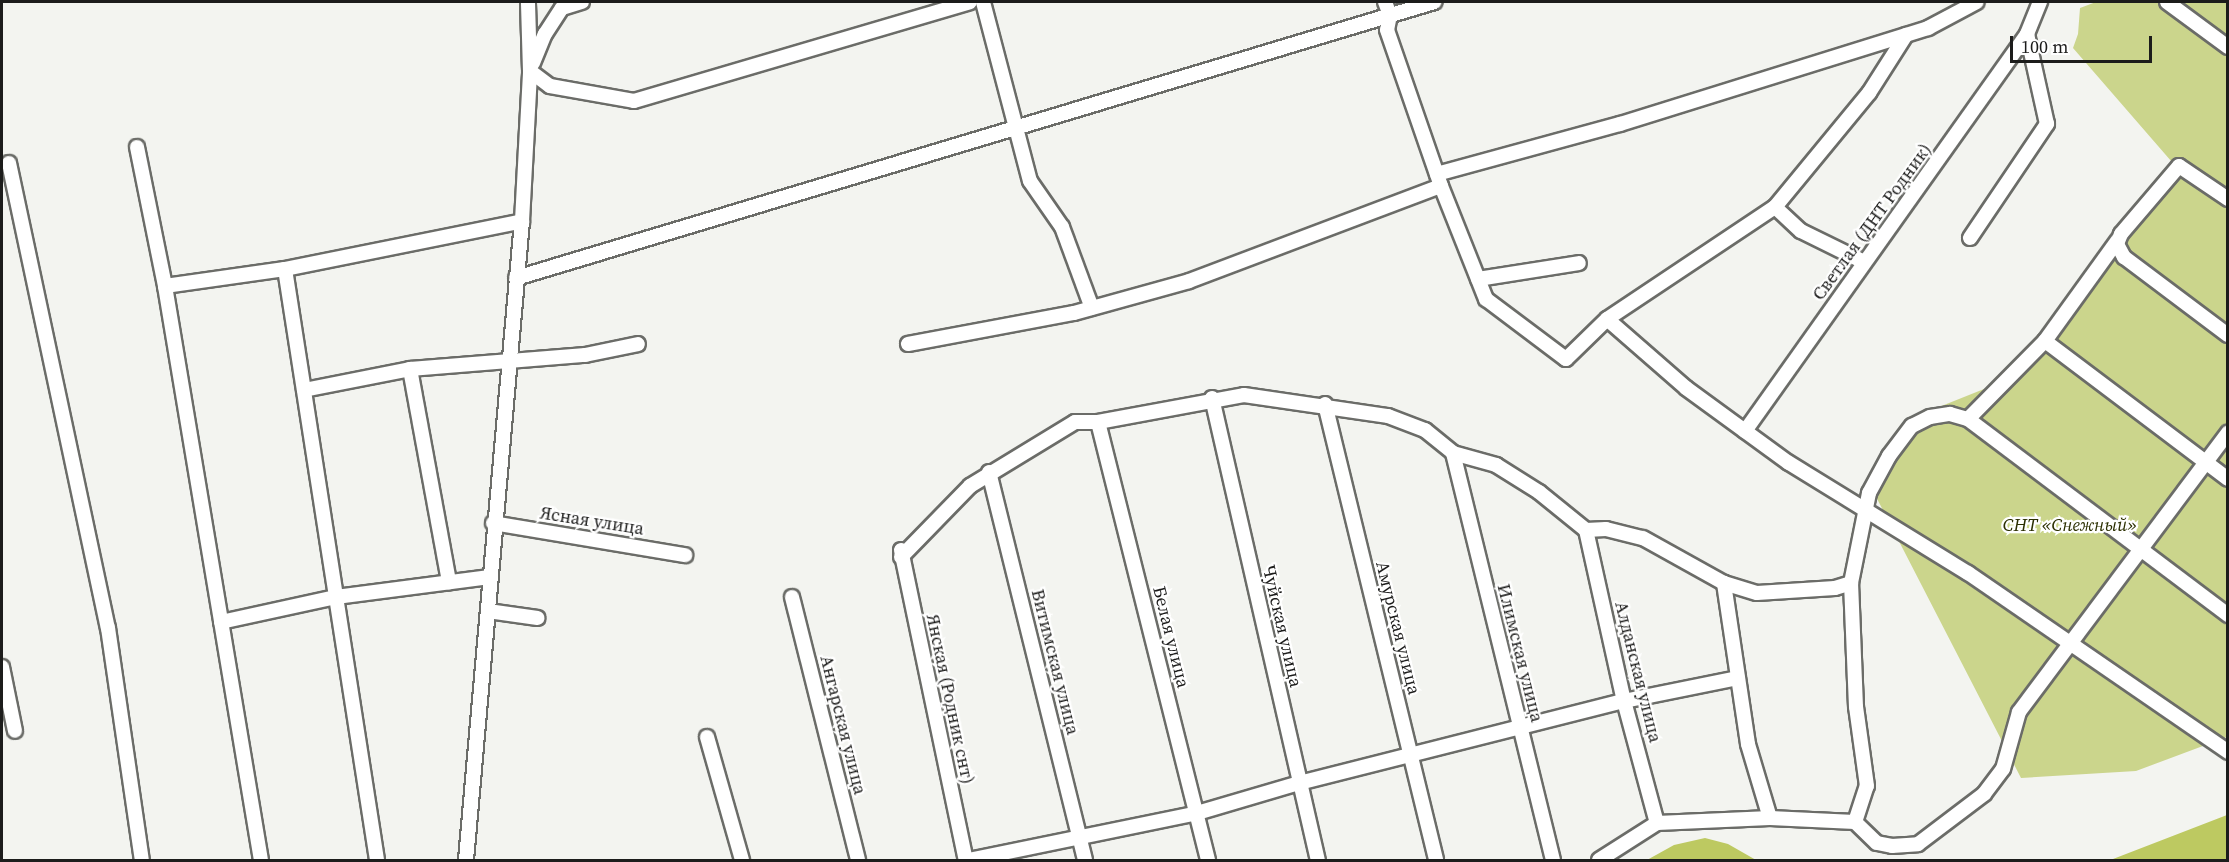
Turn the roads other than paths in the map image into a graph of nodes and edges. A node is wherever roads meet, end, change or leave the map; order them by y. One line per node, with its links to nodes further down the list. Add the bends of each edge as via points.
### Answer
1 (528, 2): 13 (street)
2 (582, 2): 13 (street, via 562,8 544,34)
3 (970, 2): 13 (street, via 634,101 550,86)
4 (983, 2): 14 (street)
5 (1434, 2): 9 (street)
6 (1977, 2): 11 (street)
7 (2040, 2): 10 (street, Светлая (ДНТ Родник))
8 (2167, 2): 12 (street)
9 (1387, 8): 14 (street); 17 (street, via 1387,30)
10 (2027, 34): 21 (street, via 2047,124); 23 (street, Светлая (ДНТ Родник))
11 (1906, 35): 17 (street); 19 (street, via 1869,93)
12 (2228, 47)
13 (530, 71): 20 (street)
14 (1016, 127): 26 (street); 29 (street, via 1030,181 1062,227)
15 (137, 147): 28 (street)
16 (9, 163): 78 (street, via 108,628)
17 (1439, 180): 27 (street); 29 (street, via 1189,280)
18 (2228, 199): 22 (street, via 2179,166)
19 (1775, 207): 23 (street, via 1801,231); 30 (street)
20 (522, 221): 25 (street); 26 (street)
21 (1970, 238)
22 (2117, 241): 31 (street, via 2124,257); 32 (street)
23 (1864, 262): 42 (street, Светлая (ДНТ Родник))
24 (1579, 264): 27 (street)
25 (285, 269): 28 (street); 37 (street)
26 (516, 278): 35 (street)
27 (1478, 279): 30 (street, via 1486,299 1566,358)
28 (165, 286): 62 (street)
29 (1092, 308): 34 (street, via 987,332)
30 (1607, 320): 42 (street, via 1644,355)
31 (2228, 335)
32 (2045, 341): 40 (street); 45 (street)
33 (638, 344): 35 (street, via 585,355)
34 (908, 344)
35 (509, 361): 36 (street); 49 (street)
36 (410, 369): 37 (street); 54 (street)
37 (304, 390): 57 (street)
38 (1212, 398): 39 (street, via 1244,395); 41 (street); 72 (street, Чуйская улица)
39 (1325, 404): 44 (street, via 1388,416 1425,430); 71 (street, Амурская улица)
40 (1968, 419): 48 (street, via 1950,414 1930,417 1911,426 1869,493); 51 (street)
41 (1098, 422): 46 (street, via 1075,422); 73 (street, Белая улица)
42 (1745, 431): 48 (street)
43 (2228, 433): 45 (street)
44 (1453, 453): 50 (street, via 1496,465 1539,492); 67 (street, Илимская улица)
45 (2206, 463): 47 (street); 51 (street)
46 (989, 472): 77 (street, Витимская улица); 84 (street, Янская (Родник снт), via 901,551)
47 (2228, 479)
48 (1867, 510): 56 (street); 63 (street, via 1968,573)
49 (493, 523): 52 (street, Ясная улица); 53 (street)
50 (1586, 530): 55 (street, via 1606,529 1643,538); 66 (street, Алданская улица)
51 (2139, 549): 60 (street); 63 (street)
52 (685, 555)
53 (490, 577): 54 (street); 59 (street)
54 (449, 582): 57 (street)
55 (1724, 583): 56 (street, via 1757,592 1835,588); 65 (street)
56 (1851, 583): 75 (street, via 1856,707 1867,786)
57 (336, 597): 62 (street); 80 (street)
58 (792, 597): 83 (street, Ангарская улица)
59 (488, 611): 61 (street); 81 (street)
60 (2228, 615)
61 (538, 618)
62 (222, 622): 79 (street)
63 (2070, 645): 70 (street); 75 (street, via 2019,712 2003,770 1984,794 1918,844 1877,843)
64 (2, 667): 68 (street)
65 (1738, 678): 66 (street); 74 (street, via 1748,744)
66 (1624, 700): 67 (street); 76 (street, Алданская улица)
67 (1520, 728): 71 (street); 89 (street, Илимская улица)
68 (15, 731)
69 (707, 737): 82 (street)
70 (2228, 752)
71 (1411, 756): 72 (street); 88 (street, Амурская улица)
72 (1299, 783): 73 (street); 87 (street, Чуйская улица)
73 (1197, 813): 77 (street); 86 (street, Белая улица)
74 (1770, 818): 75 (street); 76 (street)
75 (1855, 822)
76 (1657, 823): 90 (street)
77 (1080, 840): 84 (street); 85 (street, Витимская улица)
78 (142, 861)
79 (261, 861)
80 (377, 861)
81 (466, 861)
82 (742, 861)
83 (858, 861)
84 (968, 861)
85 (1085, 861)
86 (1208, 861)
87 (1318, 861)
88 (1436, 861)
89 (1553, 861)
90 (1599, 861)

